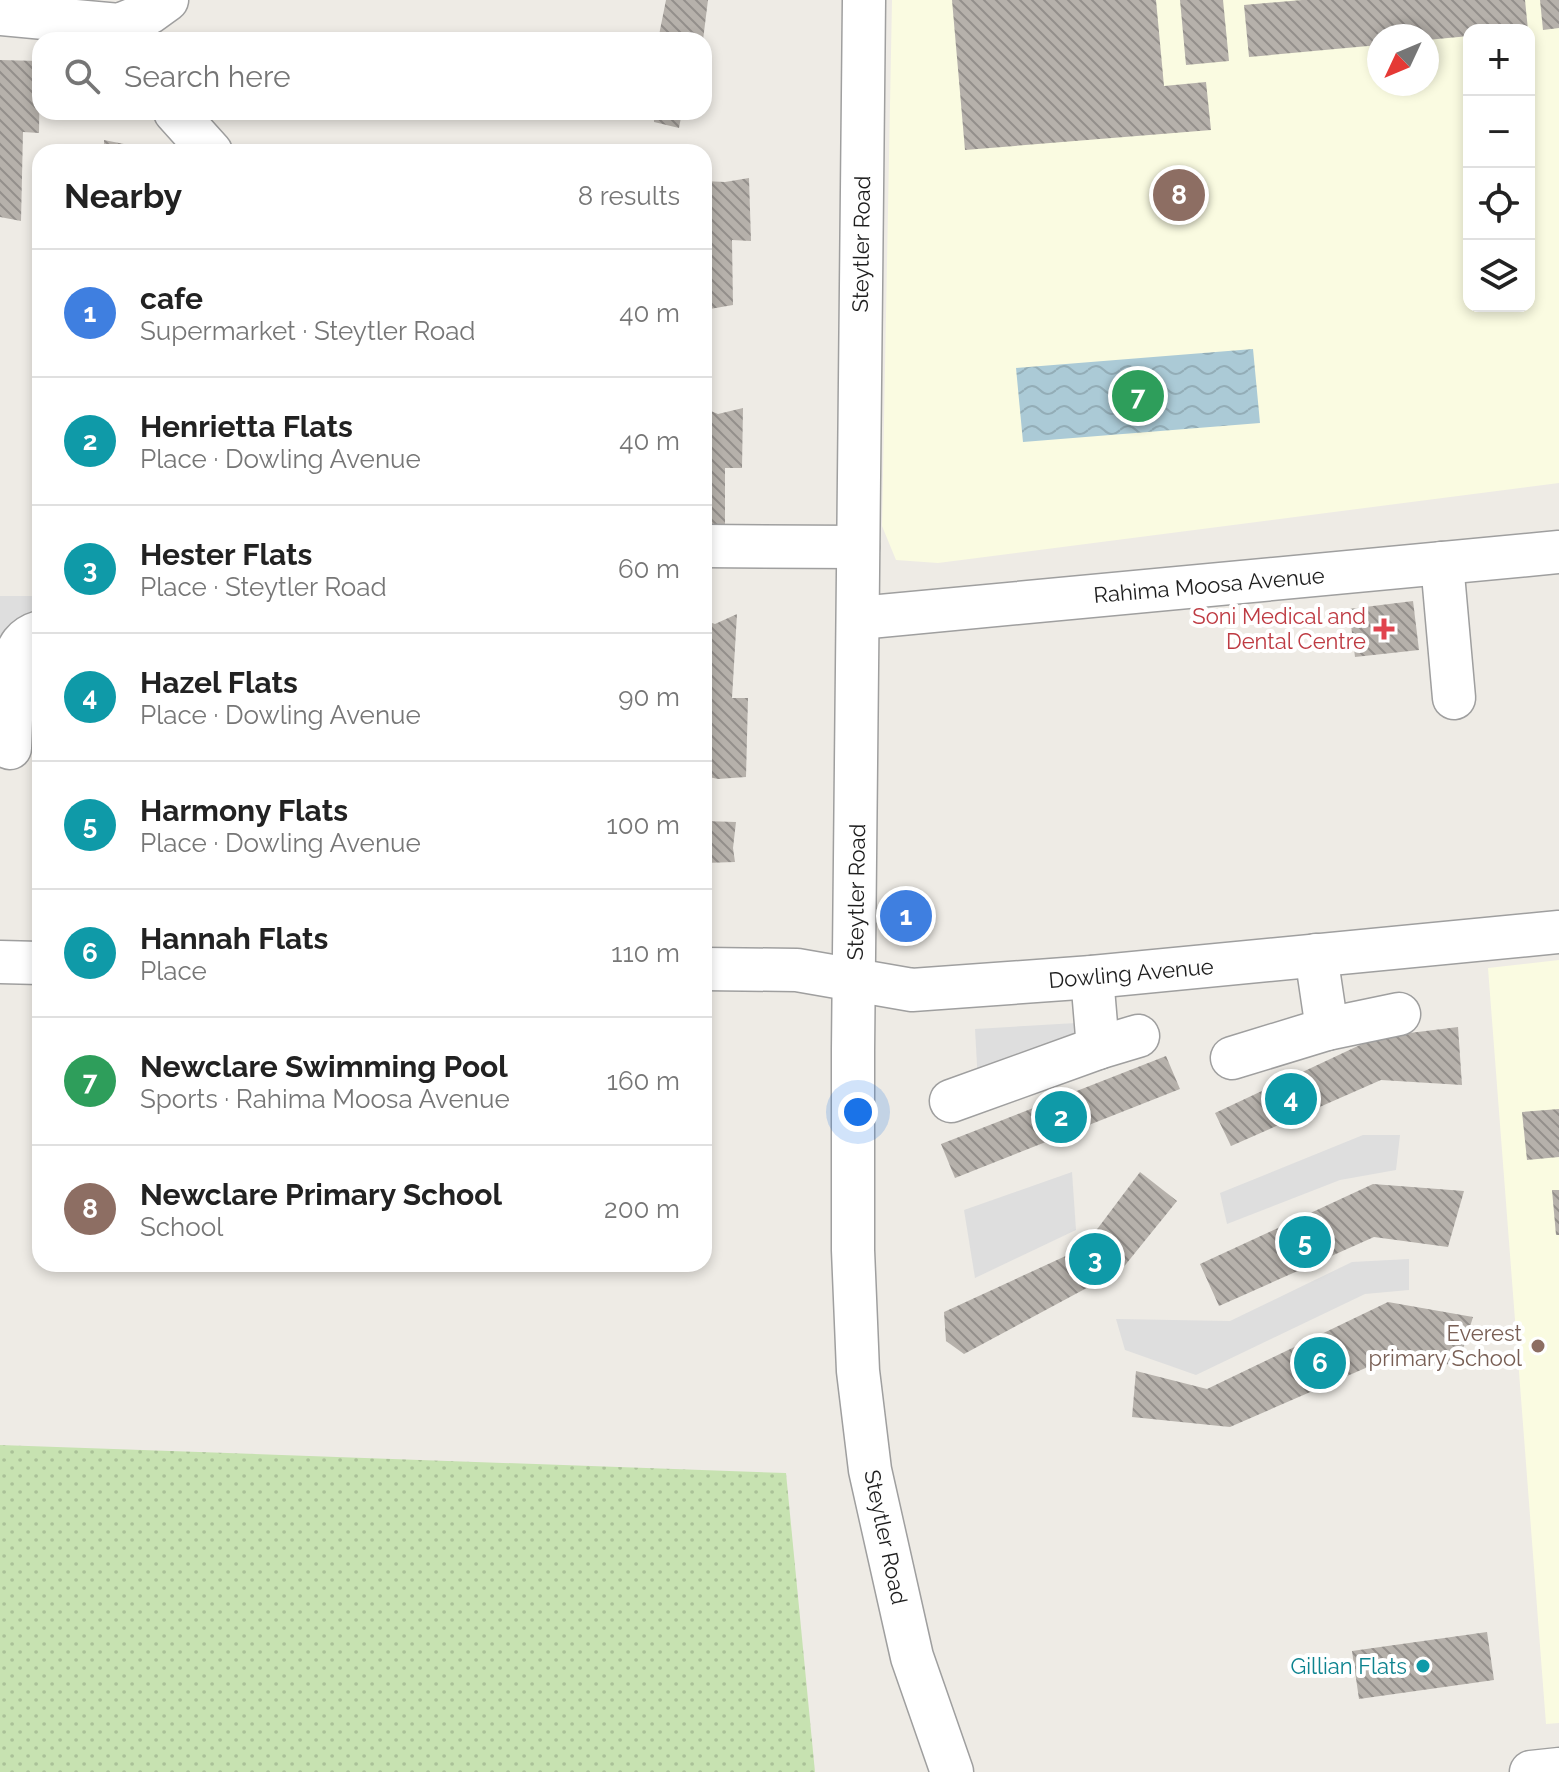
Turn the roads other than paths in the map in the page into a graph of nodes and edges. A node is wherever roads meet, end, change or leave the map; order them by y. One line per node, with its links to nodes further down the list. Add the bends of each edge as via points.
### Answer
1 (167, 0): 5 (street)
2 (864, 0): 9 (street, Steytler Road)
3 (0, 14): 4 (street)
4 (117, 32)
5 (125, 32)
6 (182, 120): 7 (street)
7 (204, 144)
8 (712, 546): 9 (street)
9 (858, 547): 12 (street, Steytler Road)
10 (1559, 552): 11 (street, Rahima Moosa Avenue)
11 (1442, 563): 12 (street, Rahima Moosa Avenue); 14 (street)
12 (859, 618): 22 (street, Steytler Road)
13 (32, 635): 15 (street, via 17,649 13,663)
14 (1454, 698)
15 (10, 748)
16 (1559, 932): 17 (street, Dowling Avenue)
17 (1316, 955): 21 (street, Dowling Avenue); 24 (street)
18 (0, 962): 19 (street)
19 (32, 963)
20 (712, 969): 22 (street, Dowling Avenue, via 797,970)
21 (1092, 977): 22 (street, Dowling Avenue, via 912,990); 26 (street)
22 (854, 980): 30 (street, Steytler Road, via 853,1250 858,1371 870,1470 912,1657)
23 (1399, 1014): 24 (street)
24 (1327, 1029): 27 (street)
25 (1138, 1036): 26 (street)
26 (1098, 1048): 28 (street)
27 (1232, 1058)
28 (951, 1101)
29 (1559, 1769): 31 (street)
30 (952, 1772)
31 (1531, 1772)

